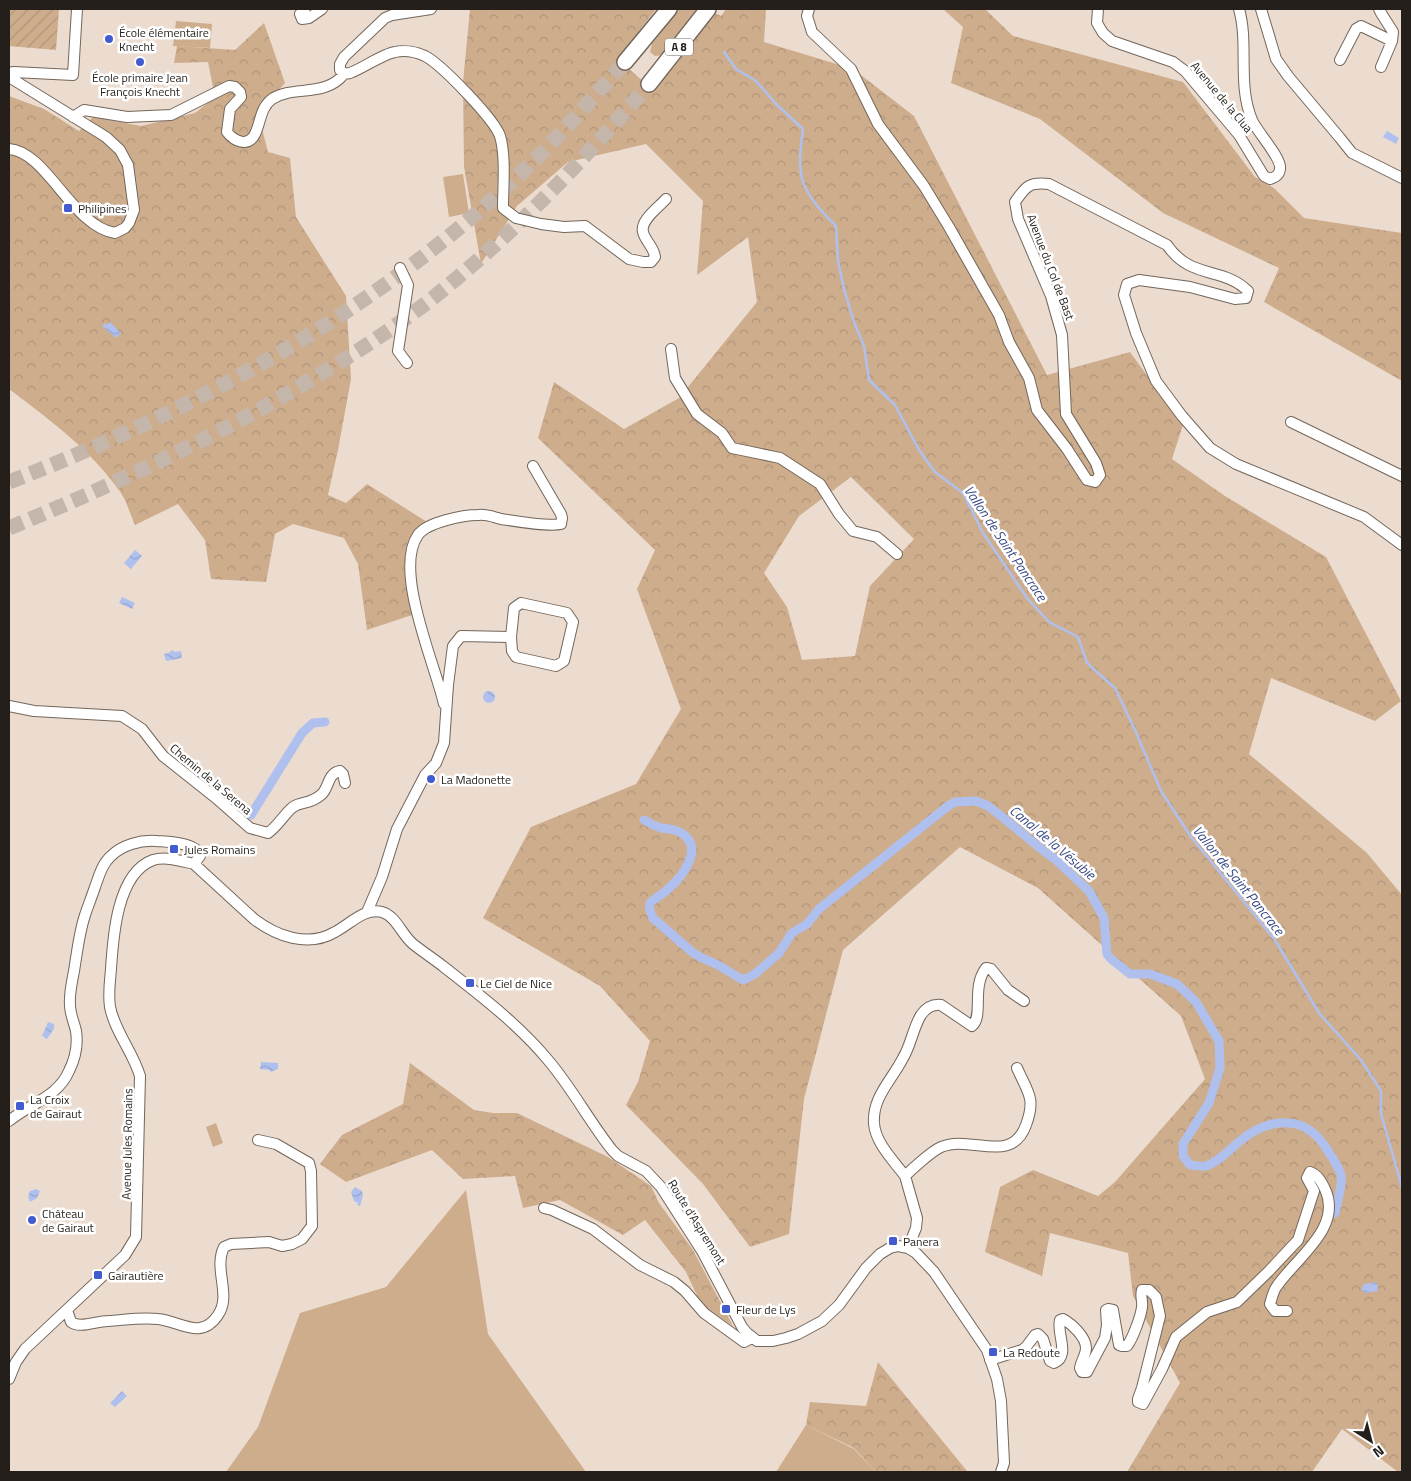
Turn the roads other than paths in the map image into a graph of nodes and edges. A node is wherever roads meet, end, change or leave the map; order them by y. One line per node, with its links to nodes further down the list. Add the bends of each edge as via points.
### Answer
1 (78, 9): 16 (street, via 72,75)
2 (305, 9): 3 (street, via 300,14 302,18)
3 (322, 9)
4 (431, 9): 17 (street, via 385,18 344,57 340,64)
5 (669, 9): 14 (highway, A 8)
6 (708, 9): 19 (highway, A 8)
7 (809, 9): 30 (street, Avenue du Col de Bast, via 807,16 812,32 851,69 878,124 924,186 949,227 999,315 1009,342 1029,378 1037,410 1068,449 1087,480 1095,482 1100,475 1066,414 1062,334 1051,296 1018,219 1015,202 1025,187 1038,183 1050,184 1167,245 1175,256 1193,268 1238,282 1248,291 1246,298 1235,299 1190,287 1139,280 1127,284 1124,295 1156,381 1210,448 1236,464 1364,517)
8 (1098, 9): 9 (street, Avenue de la Clua, via 1097,23 1112,41 1173,62 1185,71 1239,135 1264,176 1270,179 1277,176 1279,162 1252,119 1246,95 1243,24)
9 (1239, 9)
10 (1262, 9): 22 (street, via 1276,59 1288,76 1352,153)
11 (1379, 9): 12 (street, via 1393,32)
12 (1392, 41): 13 (street, via 1361,26 1356,29); 15 (street)
13 (1340, 60)
14 (625, 62)
15 (1381, 67)
16 (9, 73)
17 (344, 74): 20 (street, via 338,82 325,87 270,100 255,135 249,141 241,142 227,132 230,108 241,97 235,87 229,86 171,115 127,116 84,110); 23 (street, via 393,52 405,51 431,60 462,87 499,134 502,208 516,218 564,227 585,226 630,258 651,262 655,257 654,251 643,226)
18 (9, 78): 20 (street)
19 (649, 84)
20 (73, 117): 21 (street, via 113,142 128,165 134,210 130,223 120,231 115,233 99,228 70,202 33,160)
21 (9, 149)
22 (1402, 178)
23 (666, 199)
24 (400, 268): 26 (street, via 408,285 398,351)
25 (671, 349): 31 (street, via 679,385 697,414 722,433 732,448 780,458 820,484 853,531 877,537)
26 (407, 363)
27 (1290, 422): 29 (street)
28 (533, 466): 34 (street, via 561,514 561,524 481,514 464,516 427,528 418,534 414,543 410,562 413,598)
29 (1402, 476)
30 (1402, 545)
31 (897, 554)
32 (511, 637): 32 (street, via 514,608 521,603 567,614 573,622 564,661 556,666 516,657 512,652); 34 (street, via 461,636 453,646)
33 (9, 706): 35 (street, Chemin de la Serena, via 34,711 122,716 142,729 163,756 250,828 268,833 294,807 314,801 321,795 335,772 343,774)
34 (446, 712): 37 (street, via 444,743 397,829)
35 (345, 783)
36 (194, 864): 37 (street, via 259,923 285,936 305,940 326,937); 40 (street, via 200,856 194,847 150,841 129,845 107,861 81,930 70,1004 77,1046 71,1067 62,1085); 45 (street, Avenue Jules Romains, via 175,859 153,860 131,880 119,909 109,994 117,1028 140,1076 136,1237 125,1255)
37 (368, 912): 47 (street, Route d'Aspremont, via 388,915 411,943 511,1020 548,1059 612,1150 646,1171 661,1187 702,1251 742,1327)
38 (1024, 1001): 42 (street, via 1008,990 991,969 986,968 977,990 978,1017 972,1026 940,1006 934,1005 921,1015 903,1059 875,1108 874,1122 880,1142)
39 (1017, 1068): 42 (street, via 1032,1100 1022,1135 1010,1146 1001,1148 956,1143 940,1147)
40 (9, 1121)
41 (258, 1140): 45 (street, via 276,1144 309,1163 312,1226 306,1235 292,1244 282,1246 269,1242 224,1247 220,1267 223,1304 213,1322 192,1328 159,1319 97,1321 79,1325 71,1322)
42 (906, 1176): 44 (street, via 917,1218)
43 (544, 1208): 47 (street, via 593,1229 640,1265 674,1282 704,1313 744,1342)
44 (908, 1248): 47 (street, via 898,1246 880,1254 839,1305 812,1327 773,1341); 48 (street, via 934,1272 981,1340)
45 (67, 1310): 49 (street, Avenue Jules Romains, via 26,1349)
46 (1287, 1310): 48 (street, via 1275,1311 1270,1304 1275,1288 1323,1231 1329,1216 1328,1196 1321,1181 1310,1172 1307,1178 1314,1191 1298,1240 1237,1302 1207,1312 1176,1336 1143,1404 1138,1399 1160,1316 1156,1297 1150,1290 1142,1290 1142,1308 1127,1346 1119,1345 1113,1310 1106,1310 1105,1338 1087,1372 1080,1368 1086,1350 1084,1339 1063,1319 1059,1325 1062,1352 1057,1362 1050,1361 1043,1339 1037,1334 1022,1350)
47 (752, 1338)
48 (990, 1360): 50 (street, via 1001,1401 1004,1463)
49 (9, 1379)
50 (1001, 1472)

